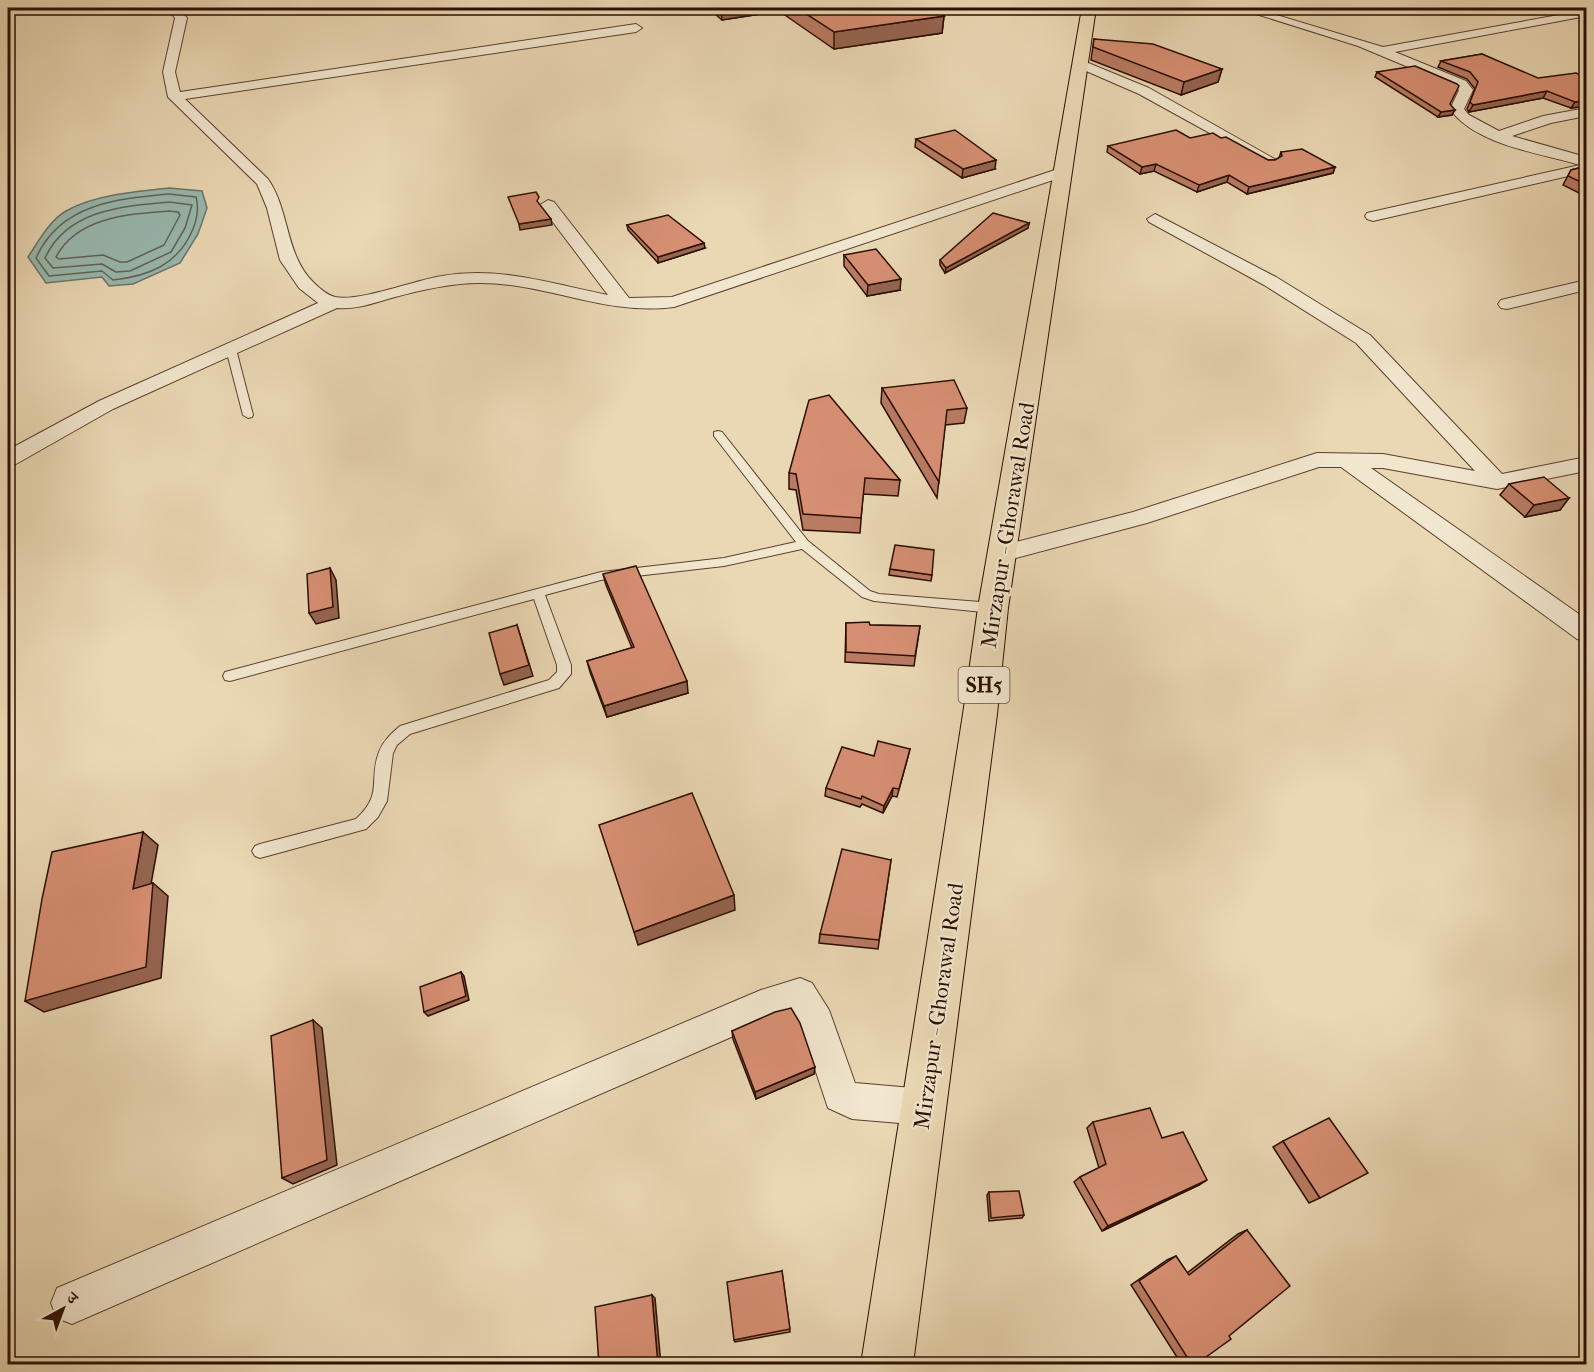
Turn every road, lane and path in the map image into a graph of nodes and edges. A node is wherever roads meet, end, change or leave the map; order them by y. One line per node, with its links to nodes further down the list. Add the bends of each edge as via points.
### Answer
1 (173, 8): 8 (street, via 182,18 170,72)
2 (1089, 8): 7 (main road, Mirzapur - Ghorawal Road / SH5)
3 (1243, 8): 6 (street)
4 (1587, 13): 6 (street)
5 (636, 28): 8 (street)
6 (1382, 51): 10 (street, via 1461,84 1466,94 1458,104 1459,114 1475,127)
7 (1081, 64): 11 (street, via 1144,91); 14 (main road, Mirzapur - Ghorawal Road / SH5)
8 (175, 97): 20 (street, via 263,182 273,197 287,259 295,274 314,293)
9 (1587, 112): 10 (street, via 1548,119)
10 (1499, 136): 12 (street)
11 (1271, 161)
12 (1587, 162)
13 (1587, 168): 16 (street)
14 (1063, 172): 19 (street, via 674,303 643,306); 30 (main road, Mirzapur - Ghorawal Road / SH5)
15 (548, 205): 19 (street)
16 (1373, 216)
17 (1155, 219): 28 (street, via 1270,281 1363,339)
18 (1587, 285): 21 (street)
19 (622, 302): 20 (street, via 476,277 351,303)
20 (332, 303): 22 (street)
21 (1507, 304)
22 (231, 349): 23 (lane); 25 (street, via 106,405)
23 (248, 415)
24 (718, 434): 29 (lane)
25 (8, 459)
26 (1344, 459): 28 (street, via 1383,461); 30 (street, via 1317,460 1139,518); 33 (street)
27 (1587, 464): 28 (street)
28 (1497, 483)
29 (804, 544): 31 (lane, via 716,563 601,576); 32 (lane, via 866,594)
30 (1001, 554): 32 (main road, Mirzapur - Ghorawal Road / SH5)
31 (538, 593): 34 (lane); 35 (lane, via 564,664 564,674 554,684 405,730 385,749 380,803 374,814 361,824)
32 (993, 608): 36 (main road, Mirzapur - Ghorawal Road / SH5)
33 (1587, 632)
34 (231, 676)
35 (260, 851)
36 (924, 1107): 37 (street, via 852,1101 841,1095 817,1022 800,995 772,1002); 38 (main road, Mirzapur - Ghorawal Road / SH5)
37 (72, 1303)
38 (887, 1365)

